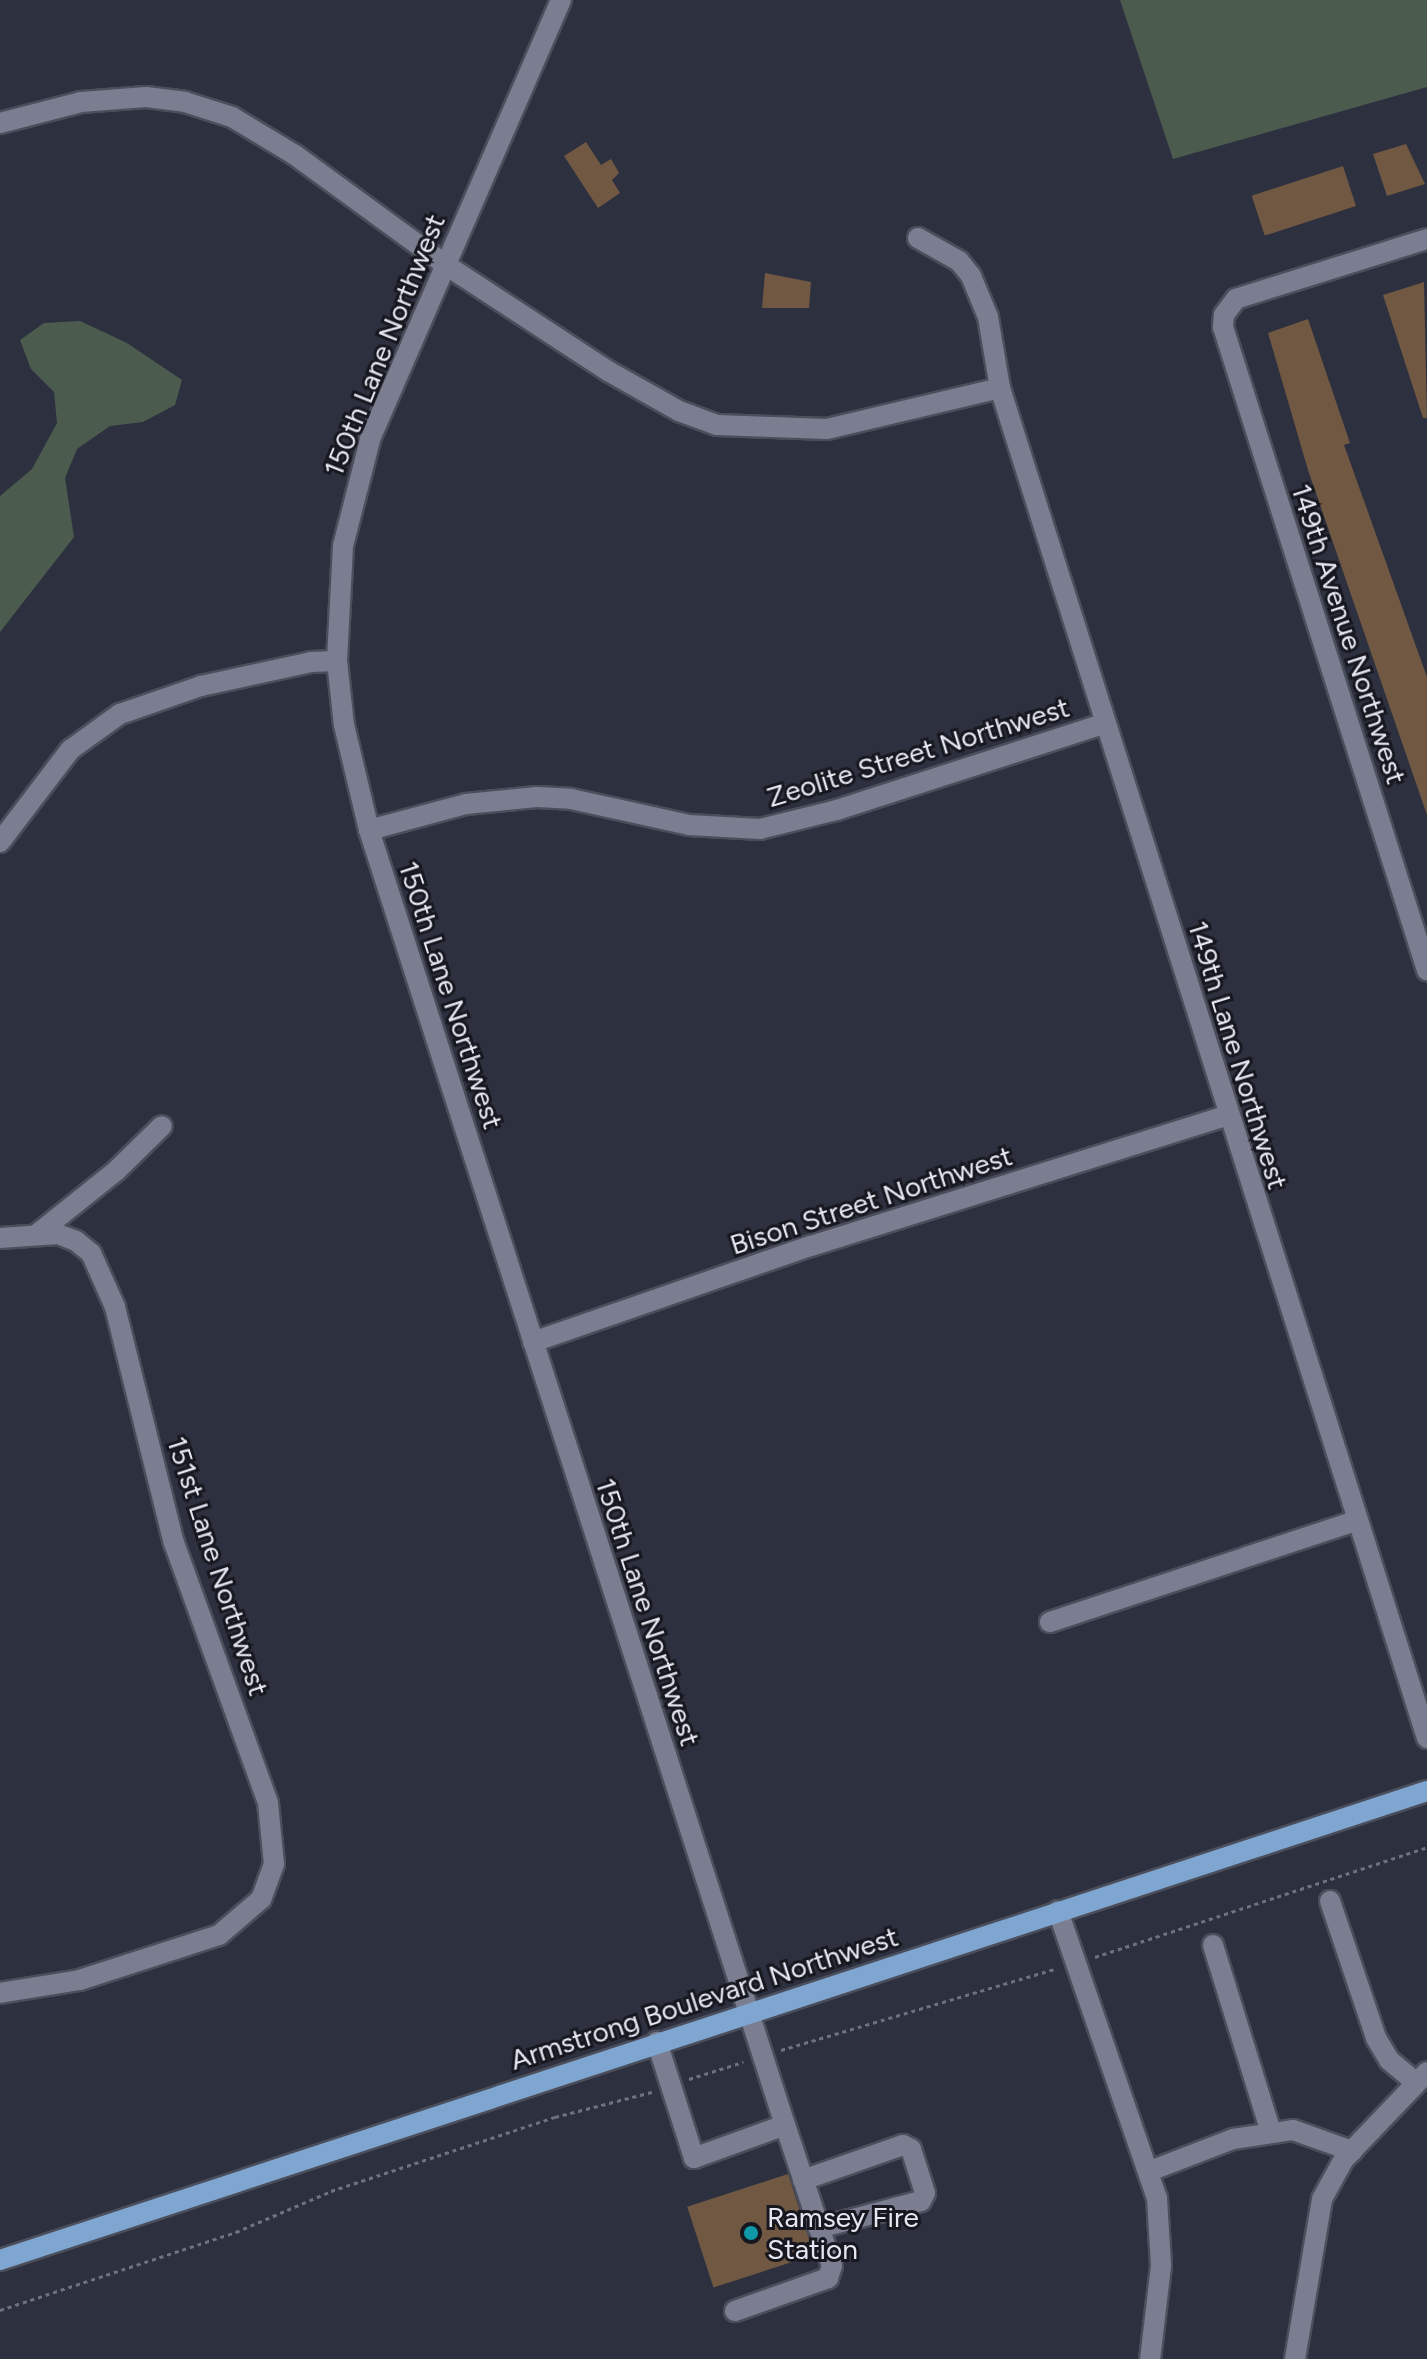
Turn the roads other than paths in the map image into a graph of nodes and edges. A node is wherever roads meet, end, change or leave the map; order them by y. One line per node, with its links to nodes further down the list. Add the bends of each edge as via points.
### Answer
1 (561, 0): 5 (street, 150th Lane Northwest)
2 (0, 123): 5 (street, via 81,102 146,97 185,102 232,117 295,155)
3 (918, 238): 6 (street, 149th Lane Northwest, via 959,261 971,276 988,317)
4 (1427, 239): 11 (street, 149th Avenue Northwest, via 1236,299 1224,315 1225,340)
5 (443, 263): 6 (street, via 608,371 679,411 717,425 827,429); 7 (street, 150th Lane Northwest, via 358,478 343,546)
6 (1000, 388): 8 (street, 149th Lane Northwest)
7 (337, 661): 9 (street, 150th Lane Northwest, via 344,725); 10 (street, via 215,683 120,714 70,750)
8 (1104, 724): 9 (street, Zeolite Street Northwest, via 837,810 760,829 689,825 571,799 537,797 466,804); 12 (street, 149th Lane Northwest)
9 (369, 830): 16 (street, 150th Lane Northwest)
10 (0, 842)
11 (1427, 970)
12 (1228, 1115): 16 (street, Bison Street Northwest, via 811,1246); 17 (street, 149th Lane Northwest)
13 (162, 1126): 14 (street)
14 (36, 1235): 15 (street, 151st Lane Northwest); 24 (street, 151st Lane Northwest, via 58,1234 91,1253 115,1307 174,1543 268,1803 274,1864 261,1899 219,1935 80,1980)
15 (0, 1238)
16 (533, 1342): 25 (street, 150th Lane Northwest)
17 (1355, 1521): 18 (street); 19 (street, 149th Lane Northwest)
18 (1050, 1622)
19 (1427, 1738)
20 (1427, 1791): 22 (main road, Armstrong Boulevard Northwest)
21 (1330, 1901): 27 (street, via 1376,2038 1389,2060)
22 (1058, 1911): 25 (main road, Armstrong Boulevard Northwest); 31 (street)
23 (1213, 1945): 29 (street)
24 (0, 1993)
25 (746, 2012): 26 (main road, Armstrong Boulevard Northwest); 28 (street, 150th Lane Northwest)
26 (657, 2042): 28 (street, via 694,2158); 34 (main road, Armstrong Boulevard Northwest)
27 (1422, 2078): 30 (street)
28 (785, 2125): 32 (street, 150th Lane Northwest)
29 (1271, 2132): 30 (street, via 1293,2130); 31 (street, via 1233,2139)
30 (1352, 2151): 37 (street, via 1322,2199)
31 (1150, 2171): 36 (street, via 1161,2266)
32 (803, 2180): 33 (street, 150th Lane Northwest); 33 (street, via 903,2145 911,2149 925,2193 921,2201)
33 (819, 2228): 35 (street, 150th Lane Northwest, via 832,2266 828,2278)
34 (0, 2260)
35 (735, 2311)
36 (1150, 2359)
37 (1295, 2359)

